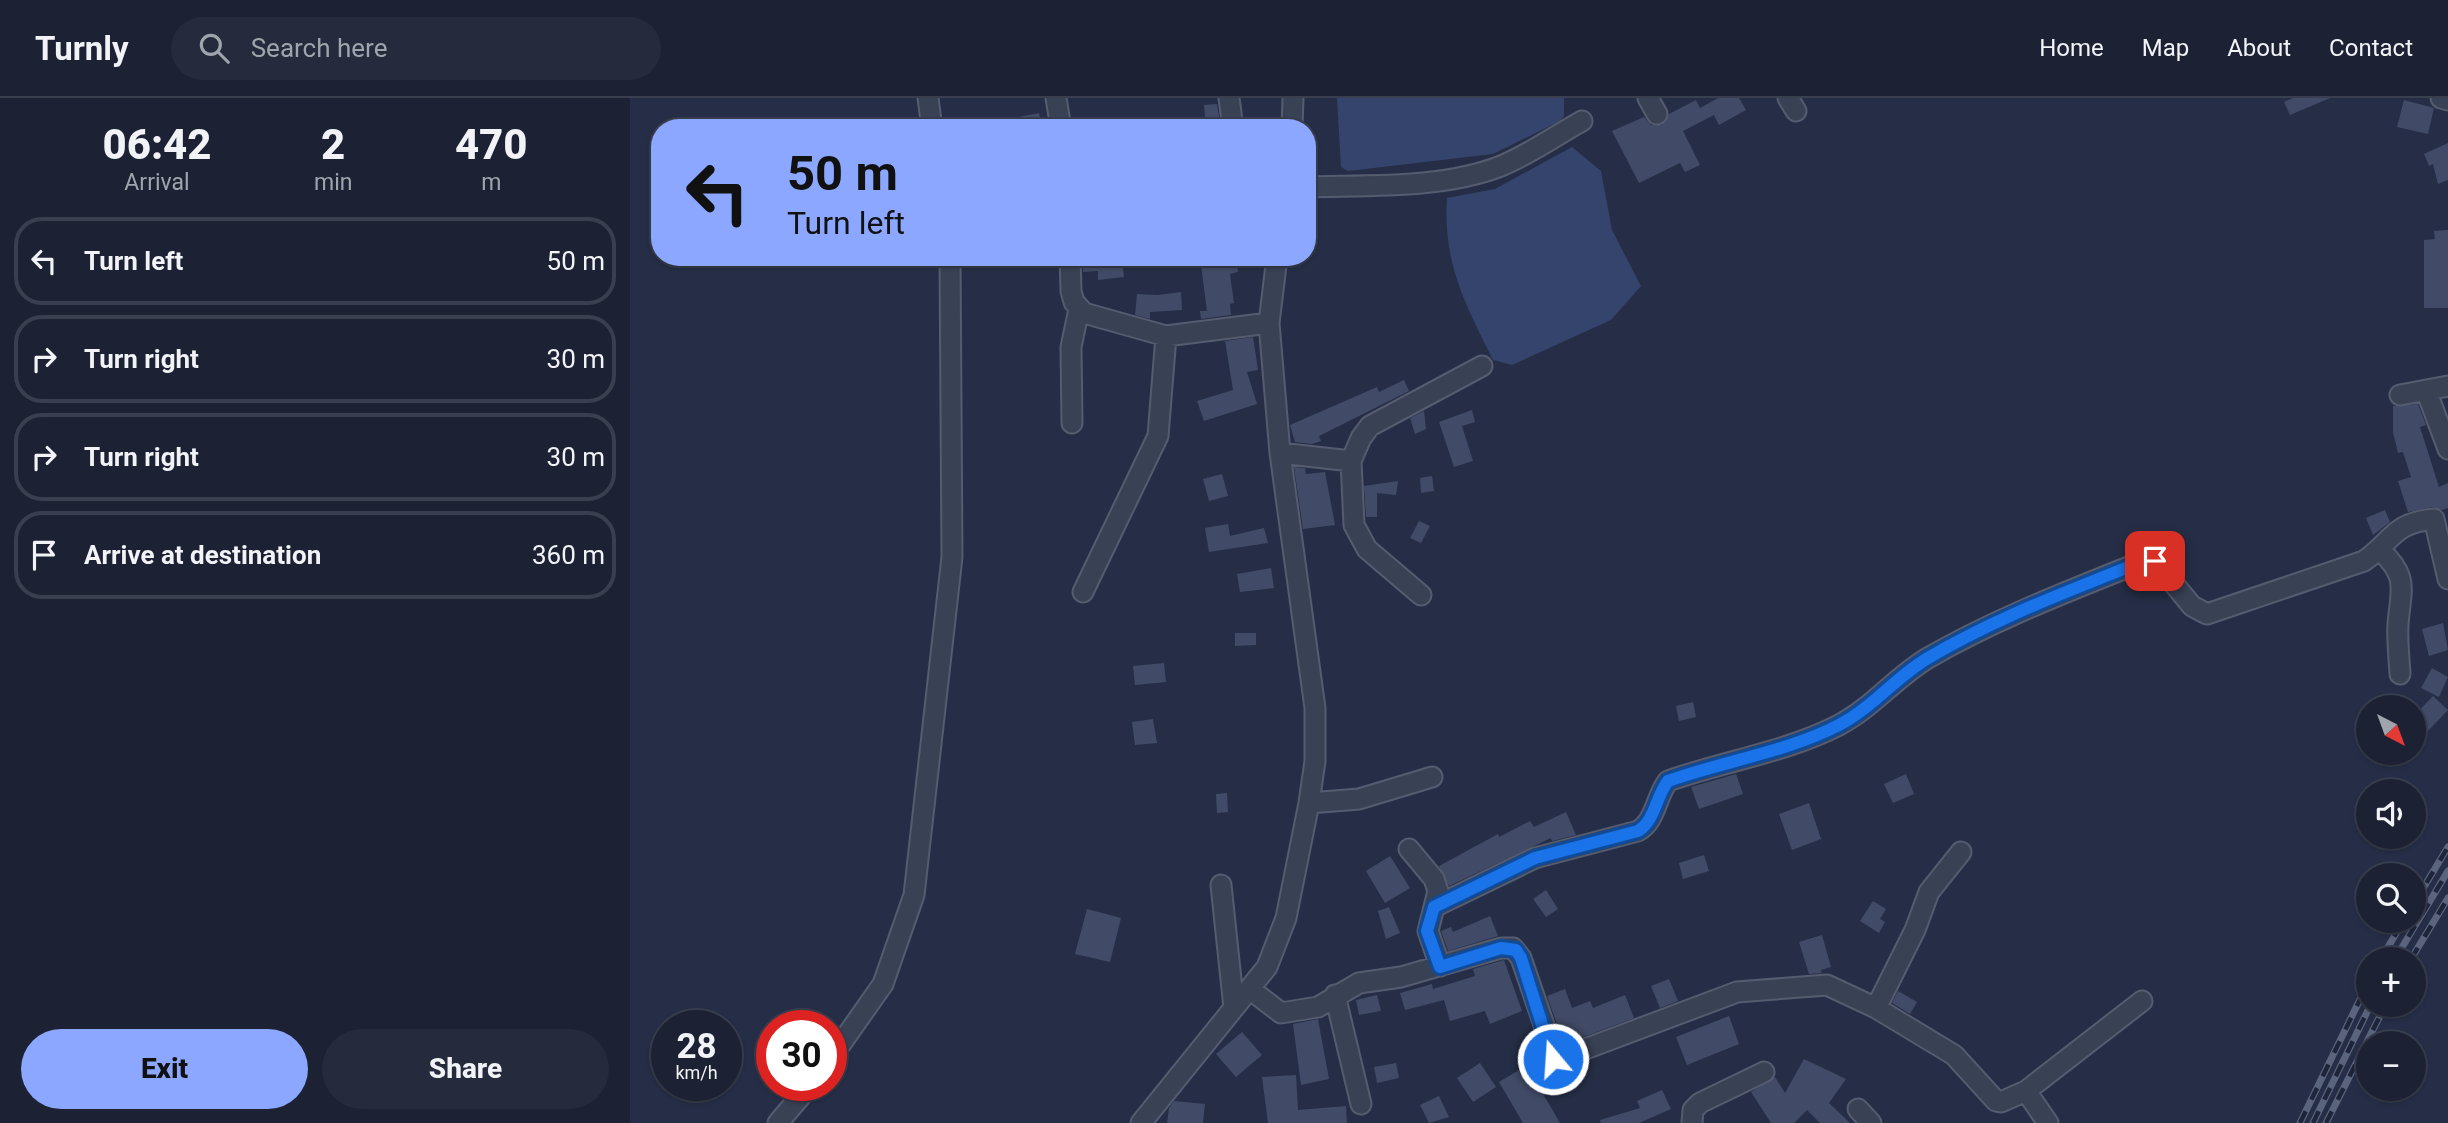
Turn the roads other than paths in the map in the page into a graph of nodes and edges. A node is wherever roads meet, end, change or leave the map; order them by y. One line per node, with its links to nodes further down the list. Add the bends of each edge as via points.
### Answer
1 (928, 98): 7 (street)
2 (1056, 98): 8 (street)
3 (1229, 98): 9 (street)
4 (1293, 98): 10 (street)
5 (2441, 98): 6 (street)
6 (2448, 100)
7 (931, 119)
8 (1060, 119)
9 (1232, 119)
10 (1292, 119)
11 (1582, 121): 12 (street, via 1520,158 1474,174)
12 (1316, 187)
13 (950, 266): 45 (street, via 952,557 914,895 883,984)
14 (1070, 266): 16 (street, via 1071,292)
15 (1274, 266): 17 (street)
16 (1079, 309): 18 (street); 23 (street, via 1070,346)
17 (1269, 323): 18 (street); 25 (street)
18 (1166, 336): 30 (street, via 1158,436)
19 (1482, 366): 26 (street, via 1370,426)
20 (2448, 386): 21 (street)
21 (2426, 390): 22 (street); 24 (street)
22 (2400, 395)
23 (1072, 423)
24 (2448, 449)
25 (1280, 453): 26 (street); 34 (street, via 1315,708)
26 (1351, 461): 31 (street, via 1354,525 1367,549)
27 (2441, 517): 28 (street, via 2393,532); 29 (street)
28 (2380, 550): 32 (street, via 2401,577); 38 (street, via 2364,561 2207,614 2192,606 2155,561 2141,562 2052,597 1944,649 1871,705 1819,734 1668,781 1650,821 1638,831 1535,858)
29 (2448, 579)
30 (1083, 592)
31 (1421, 595)
32 (2400, 674)
33 (1432, 777): 34 (street, via 1359,799)
34 (1309, 803): 40 (street, via 1286,918 1267,967)
35 (1409, 849): 38 (street, via 1434,879 1438,891)
36 (1961, 852): 44 (street, via 1929,892)
37 (1221, 885): 43 (street)
38 (1434, 907): 39 (street, via 1427,931)
39 (1440, 967): 41 (street, via 1359,983); 44 (street, via 1501,948 1516,950 1556,1060 1737,992 1827,985)
40 (1251, 990): 41 (street, via 1281,1013 1318,1007); 43 (street)
41 (1335, 996): 49 (street)
42 (2142, 1001): 47 (street)
43 (1234, 1008): 51 (street)
44 (1876, 1008): 47 (street, via 1954,1055 1996,1101)
45 (847, 1035)
46 (1764, 1072): 52 (street, via 1700,1103 1693,1110)
47 (2026, 1091): 53 (street)
48 (797, 1101): 50 (street)
49 (1361, 1104)
50 (778, 1123)
51 (1141, 1123)
52 (1692, 1123)
53 (2048, 1123)

